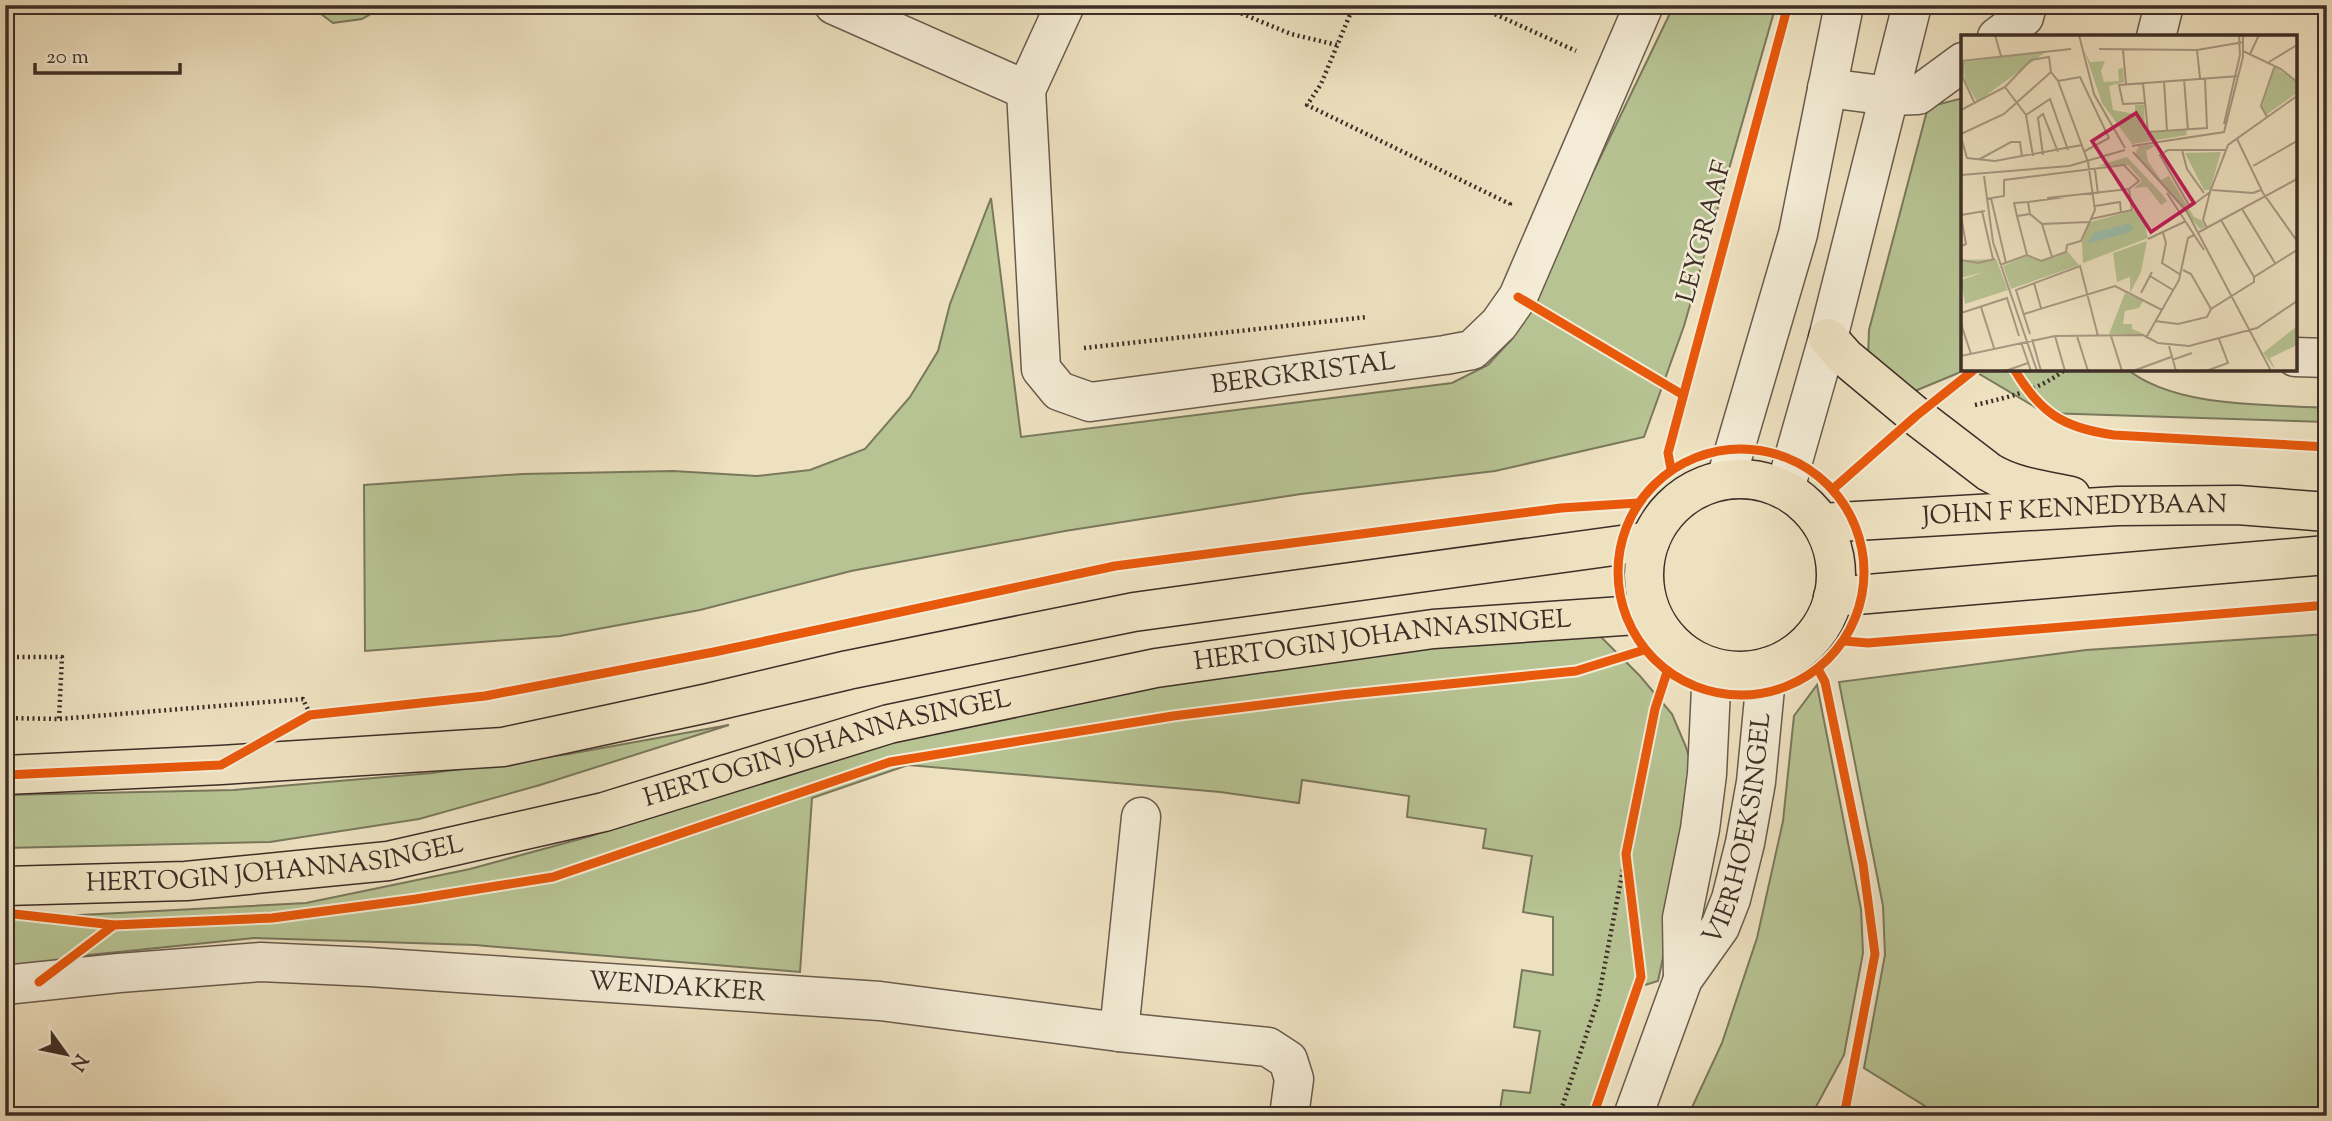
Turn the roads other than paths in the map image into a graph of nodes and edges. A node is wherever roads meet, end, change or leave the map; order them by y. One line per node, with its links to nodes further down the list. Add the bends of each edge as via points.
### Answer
1 (834, 5): 12 (street)
2 (1065, 5): 12 (street)
3 (1644, 5): 12 (street, BERGKRISTAL, via 1518,297 1472,350 1090,402 1059,391 1041,369)
4 (1844, 5): 11 (street)
5 (1912, 5): 13 (street)
6 (2027, 5): 8 (street, via 2024,17)
7 (2164, 5): 9 (street)
8 (2000, 35)
9 (2156, 35)
10 (1961, 63): 13 (street, via 1918,95)
11 (1827, 88): 13 (street); 17 (street, via 1798,234)
12 (1026, 90)
13 (1889, 96): 14 (street)
14 (1828, 338): 18 (street); 19 (main road, via 1916,416 2001,479)
15 (2297, 357): 16 (street)
16 (2327, 358)
17 (1726, 480): 18 (main road, via 1756,480); 22 (main road, via 1701,486 1679,500)
18 (1785, 489): 21 (main road)
19 (2118, 506): 20 (main road, JOHN F KENNEDYBAAN, via 2238,505); 21 (main road, JOHN F KENNEDYBAAN)
20 (2327, 512)
21 (1821, 523): 24 (main road, via 1832,546)
22 (1650, 541): 25 (main road, via 1644,565); 28 (main road, via 1134,612 503,747)
23 (2327, 555): 24 (main road)
24 (1833, 597): 27 (main road, via 1808,643)
25 (1651, 614): 26 (main road, via 1673,645); 30 (main road, HERTOGIN JOHANNASINGEL, via 1433,629 1156,668 889,724 604,812 388,861 186,881)
26 (1712, 667): 27 (main road, via 1739,671); 31 (street, VIERHOEKSINGEL, via 1707,774 1682,918)
27 (1767, 667): 31 (street, VIERHOEKSINGEL, via 1756,782 1731,899 1720,927)
28 (5, 775)
29 (1141, 817): 33 (street)
30 (5, 886)
31 (1683, 979): 35 (street, VIERHOEKSINGEL)
32 (5, 985): 33 (street, WENDAKKER, via 261,962 880,1001)
33 (1119, 1031): 34 (street, WENDAKKER, via 1268,1047 1288,1060 1294,1079)
34 (1289, 1116)
35 (1633, 1116)

